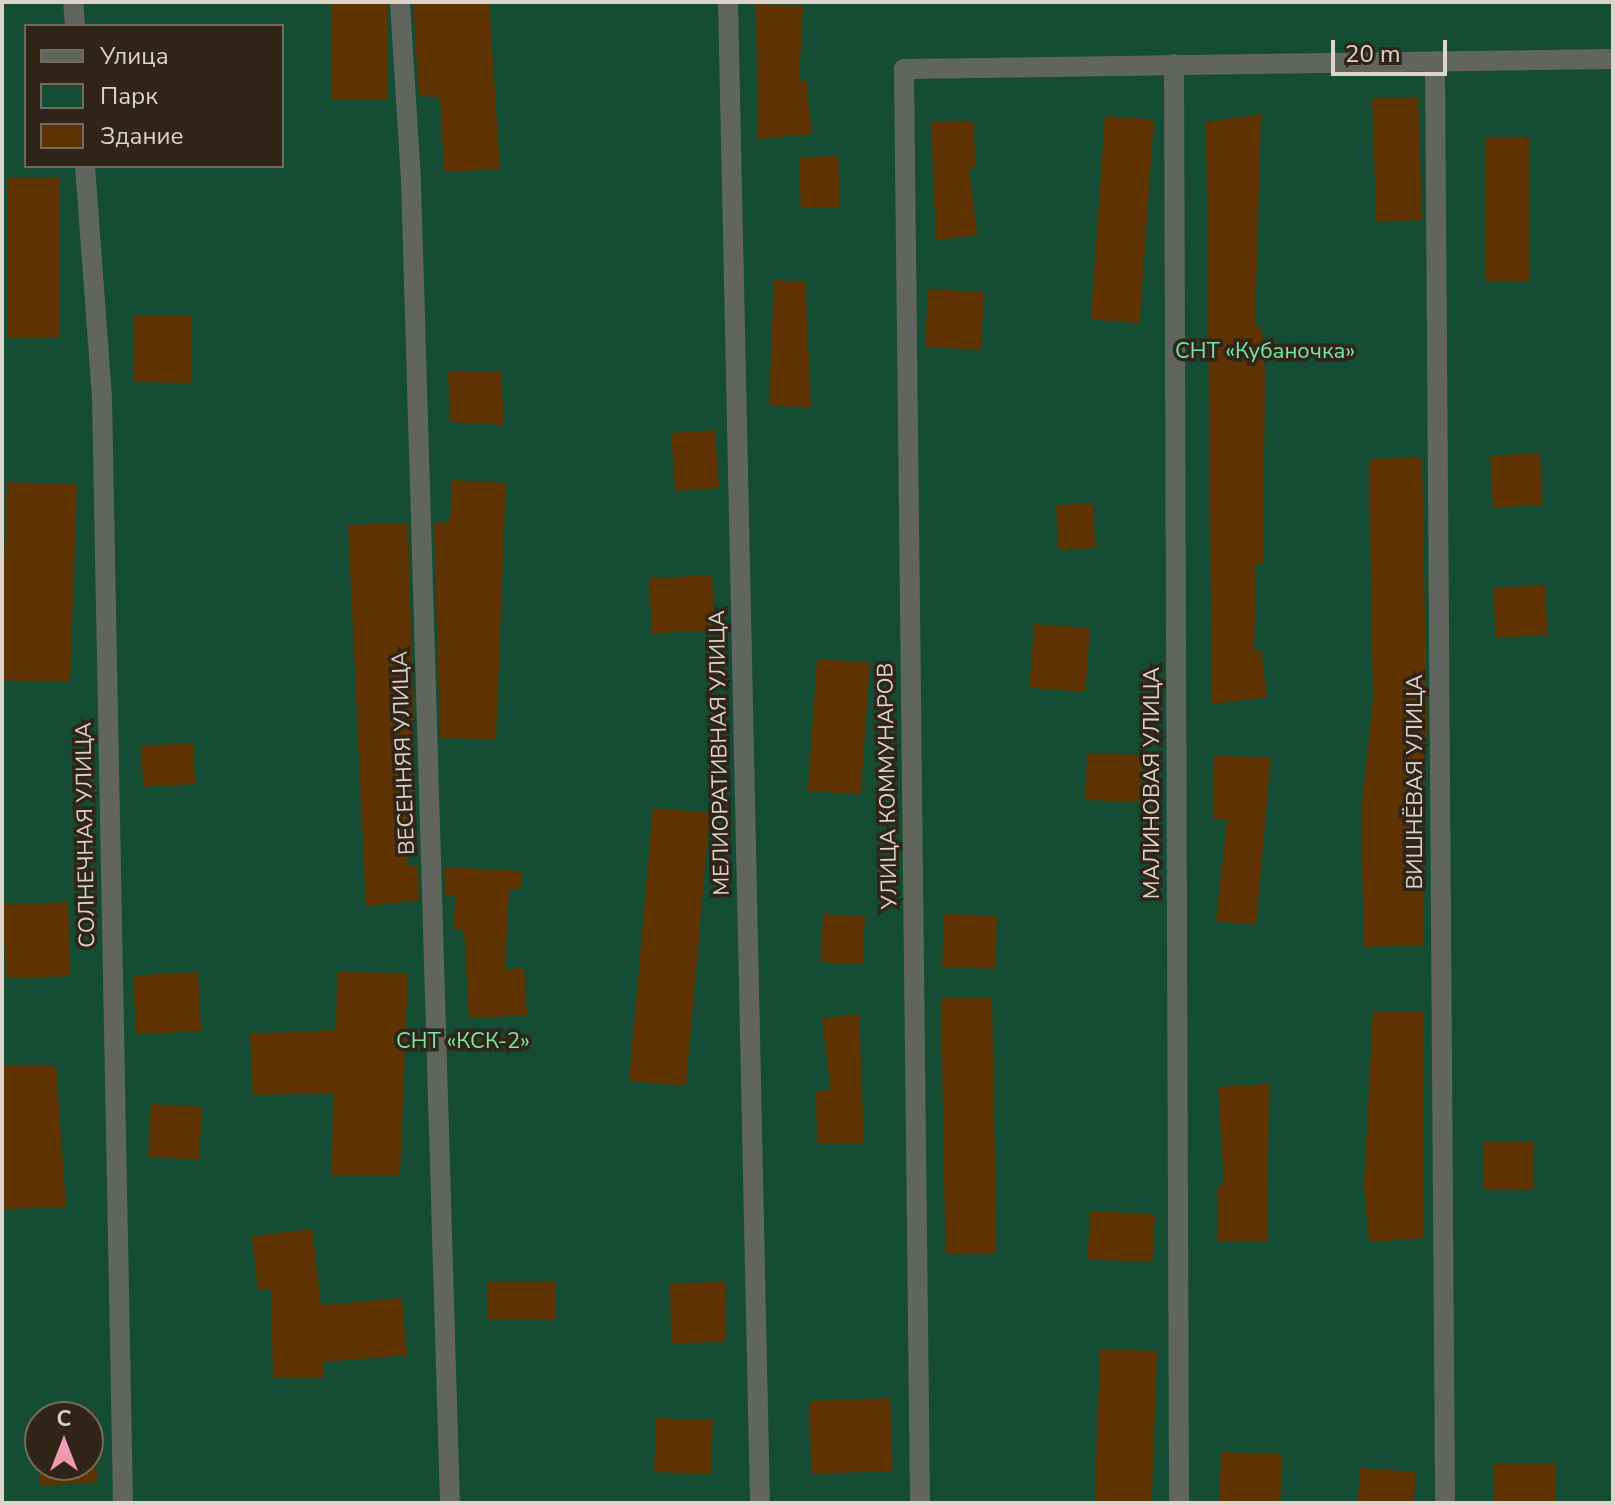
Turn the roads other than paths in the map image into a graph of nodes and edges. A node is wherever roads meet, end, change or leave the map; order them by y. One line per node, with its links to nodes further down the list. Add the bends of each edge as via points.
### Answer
1 (73, 2): 4 (street)
2 (400, 2): 10 (street, ВЕСЕННЯЯ УЛИЦА, via 411,182)
3 (728, 2): 11 (street, МЕЛИОРАТИВНАЯ УЛИЦА)
4 (75, 24)
5 (1613, 59): 6 (street)
6 (1435, 61): 7 (street); 14 (street, ВИШНЁВАЯ УЛИЦА)
7 (1174, 64): 12 (street, УЛИЦА КОММУНАРОВ, via 904,69); 13 (street, МАЛИНОВАЯ УЛИЦА)
8 (85, 168): 9 (street, СОЛНЕЧНАЯ УЛИЦА, via 102,398)
9 (123, 1503)
10 (450, 1503)
11 (760, 1503)
12 (920, 1503)
13 (1179, 1503)
14 (1445, 1503)

